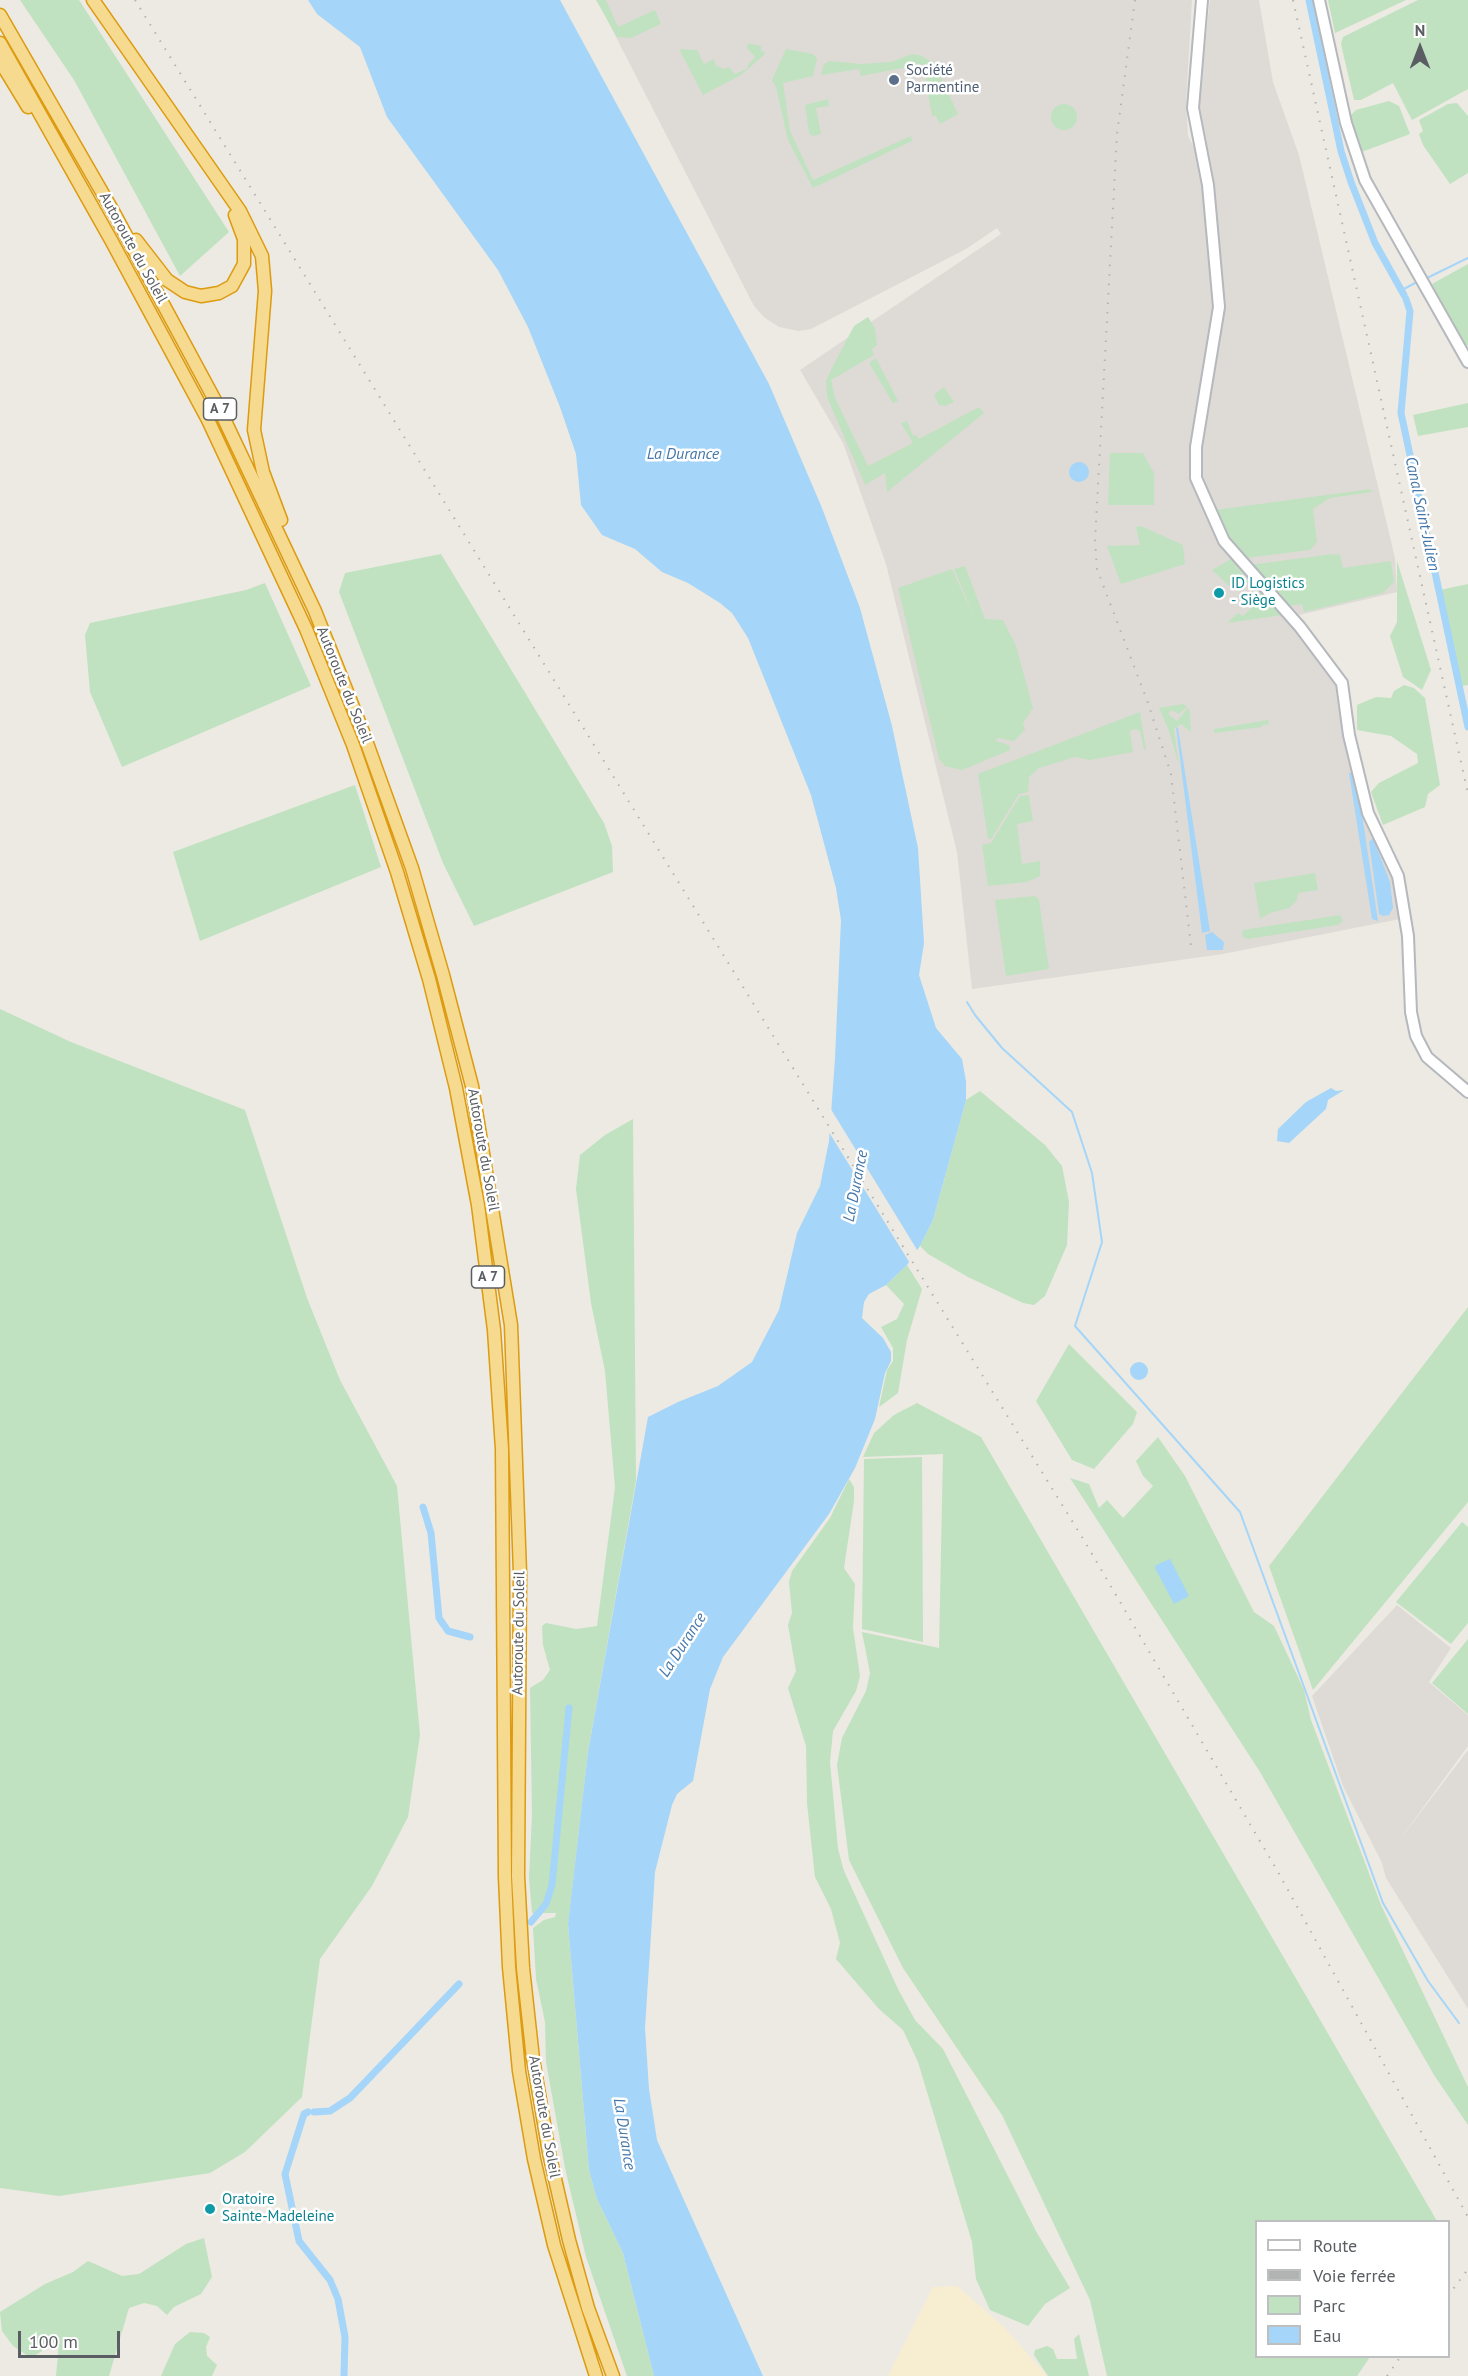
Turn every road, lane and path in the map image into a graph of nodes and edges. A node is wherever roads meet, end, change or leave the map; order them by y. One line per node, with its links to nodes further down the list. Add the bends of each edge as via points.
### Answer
1 (86, 0): 8 (highway, via 234,214 246,252 240,275 232,286 219,293 201,296 185,292 167,280)
2 (93, 0): 11 (highway, via 240,211 262,256 265,291 254,430 271,497 306,579)
3 (1202, 0): 12 (street, via 1193,108 1208,185 1219,307 1196,447 1196,478 1224,541 1300,627 1342,683 1349,735 1368,813 1398,876 1406,918 1416,1036 1427,1057)
4 (1319, 0): 10 (street, via 1346,123 1365,180)
5 (0, 15): 8 (highway, Autoroute du Soleil / A 7)
6 (0, 43): 9 (highway, Autoroute du Soleil / A 7)
7 (0, 61): 9 (highway, via 74,188)
8 (114, 213): 11 (highway, Autoroute du Soleil / A 7, via 218,404)
9 (111, 240): 13 (highway, Autoroute du Soleil / A 7, via 208,420 306,629 353,745 416,936 456,1088 478,1206 500,1413 505,1877 519,2071 554,2245)
10 (1468, 362)
11 (315, 611): 14 (highway, Autoroute du Soleil / A 7, via 412,868 472,1086 492,1199 511,1325 517,1440 517,1772 523,1968 549,2153 585,2296)
12 (1468, 1092)
13 (596, 2376)
14 (613, 2376)

